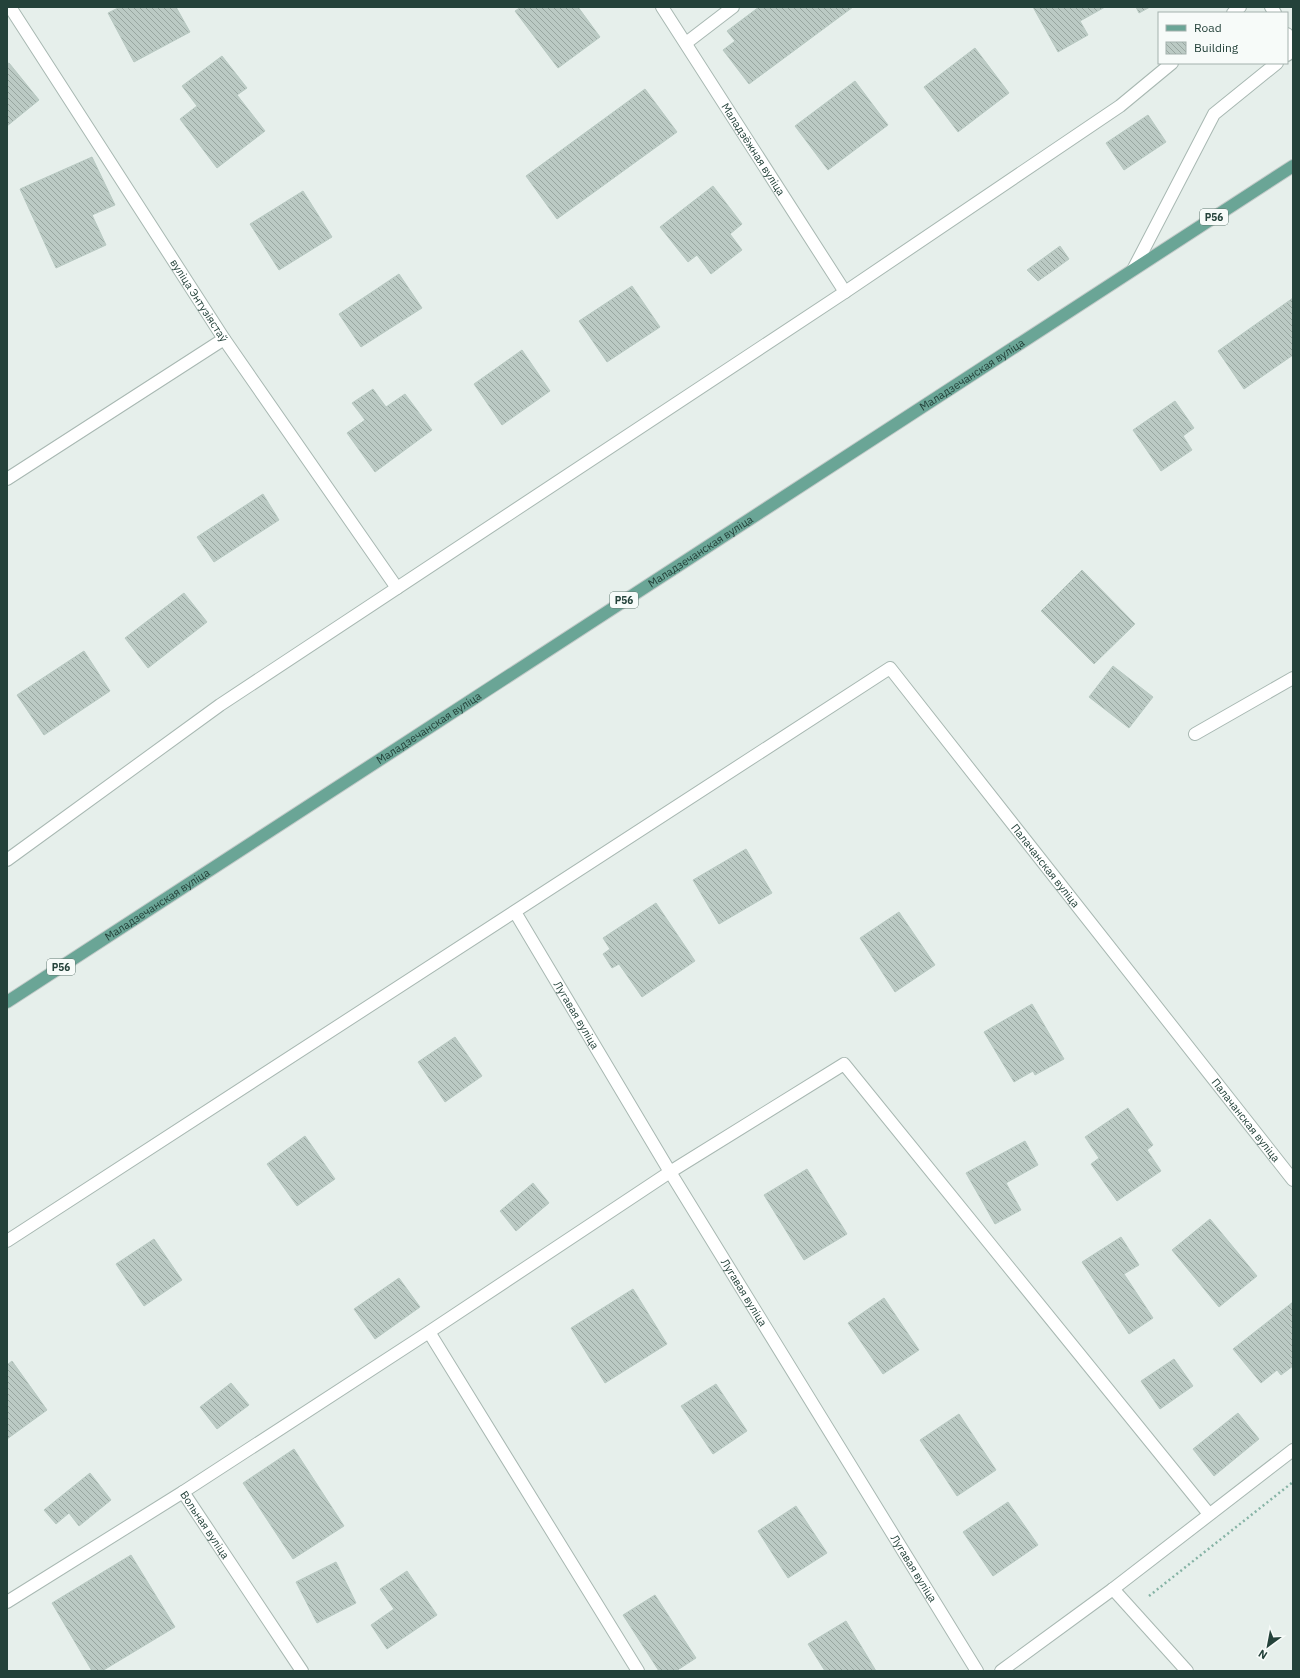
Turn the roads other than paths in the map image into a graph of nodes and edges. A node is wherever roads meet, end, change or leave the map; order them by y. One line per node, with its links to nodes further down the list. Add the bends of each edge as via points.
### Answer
1 (10, 7): 10 (street, вуліца Энтузіястаў)
2 (662, 7): 4 (street, Маладзёжная вуліца)
3 (733, 7): 4 (street)
4 (686, 43): 9 (street, Маладзёжная вуліца)
5 (1171, 64): 9 (street, via 1120,106)
6 (1276, 64): 8 (street, via 1214,114)
7 (1293, 166): 8 (main road, Маладзечанская вуліца / Р56)
8 (1134, 268): 17 (main road, Маладзечанская вуліца / Р56)
9 (845, 292): 12 (street)
10 (224, 339): 11 (street); 12 (street, вуліца Энтузіястаў)
11 (7, 479)
12 (397, 588): 15 (street, via 220,705)
13 (1293, 678): 14 (street)
14 (1195, 734)
15 (7, 860)
16 (515, 912): 18 (street, Лугавая вуліца); 19 (street, Палачанская вуліца, via 890,668); 20 (street)
17 (7, 1002)
18 (670, 1172): 21 (street); 24 (street, via 844,1064); 29 (street, Лугавая вуліца)
19 (1293, 1180)
20 (7, 1241)
21 (429, 1332): 23 (street); 28 (street)
22 (1293, 1450): 24 (street)
23 (183, 1492): 26 (street, Вольная вуліца); 27 (street, Вольная вуліца)
24 (1209, 1514): 25 (street)
25 (1113, 1589): 30 (street); 31 (street)
26 (7, 1602)
27 (302, 1671)
28 (638, 1671)
29 (977, 1671)
30 (1001, 1671)
31 (1187, 1671)

